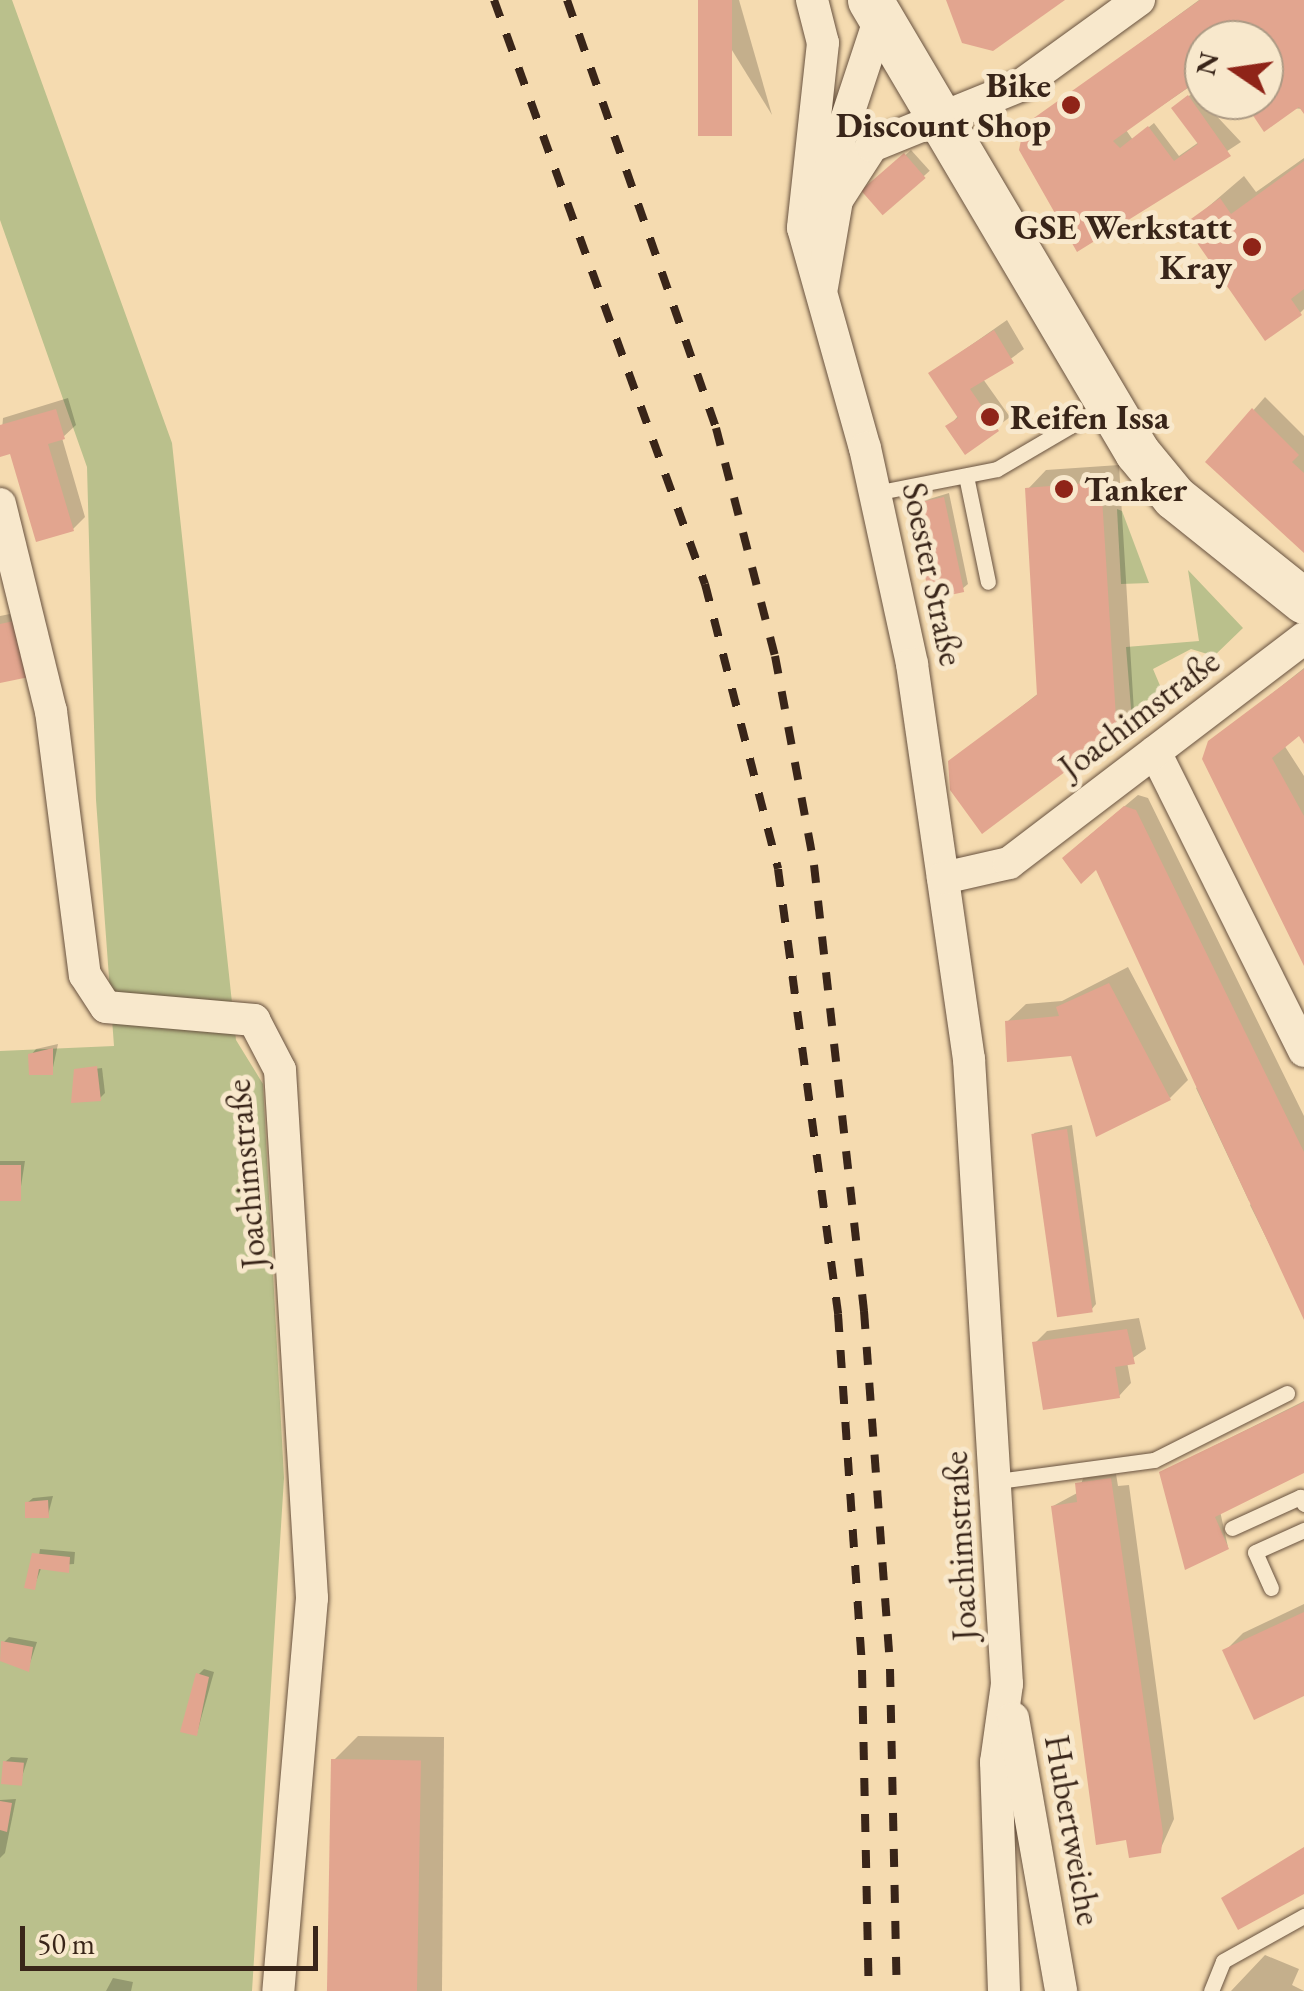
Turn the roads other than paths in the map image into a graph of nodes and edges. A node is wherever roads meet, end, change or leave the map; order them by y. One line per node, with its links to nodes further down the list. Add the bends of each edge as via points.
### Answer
1 (812, 0): 5 (street, Soester Straße, via 823,26 804,228)
2 (1139, 0): 4 (street, Soester Straße, via 1020,86)
3 (878, 6): 4 (main road); 5 (street, Soester Straße, via 826,164)
4 (940, 116): 5 (street, Soester Straße, via 890,134 852,167); 6 (main road)
5 (821, 291): 8 (street, Soester Straße)
6 (1108, 404): 7 (lane, via 997,468); 11 (main road, via 1174,498)
7 (966, 476): 8 (lane); 10 (lane)
8 (876, 493): 14 (street, Soester Straße)
9 (0, 504): 24 (street, Joachimstraße, via 52,711 85,974 106,1007 254,1020 280,1070 312,1598)
10 (988, 582)
11 (1304, 601)
12 (1304, 638): 13 (street, Joachimstraße)
13 (1155, 752): 14 (street, Joachimstraße, via 1008,863); 15 (street)
14 (943, 878): 17 (street, Joachimstraße, via 969,1059)
15 (1304, 1051)
16 (1287, 1394): 17 (lane, via 1154,1460)
17 (998, 1481): 22 (street, Joachimstraße)
18 (1304, 1504): 19 (lane, via 1300,1497)
19 (1232, 1528)
20 (1304, 1530): 21 (lane, via 1255,1552)
21 (1271, 1588)
22 (1007, 1684): 25 (street, Joachimstraße, via 996,1762); 26 (street, Hubertweiche)
23 (1304, 1916): 27 (lane, via 1223,1962)
24 (278, 1991)
25 (1004, 1991)
26 (1060, 1991)
27 (1212, 1991)

